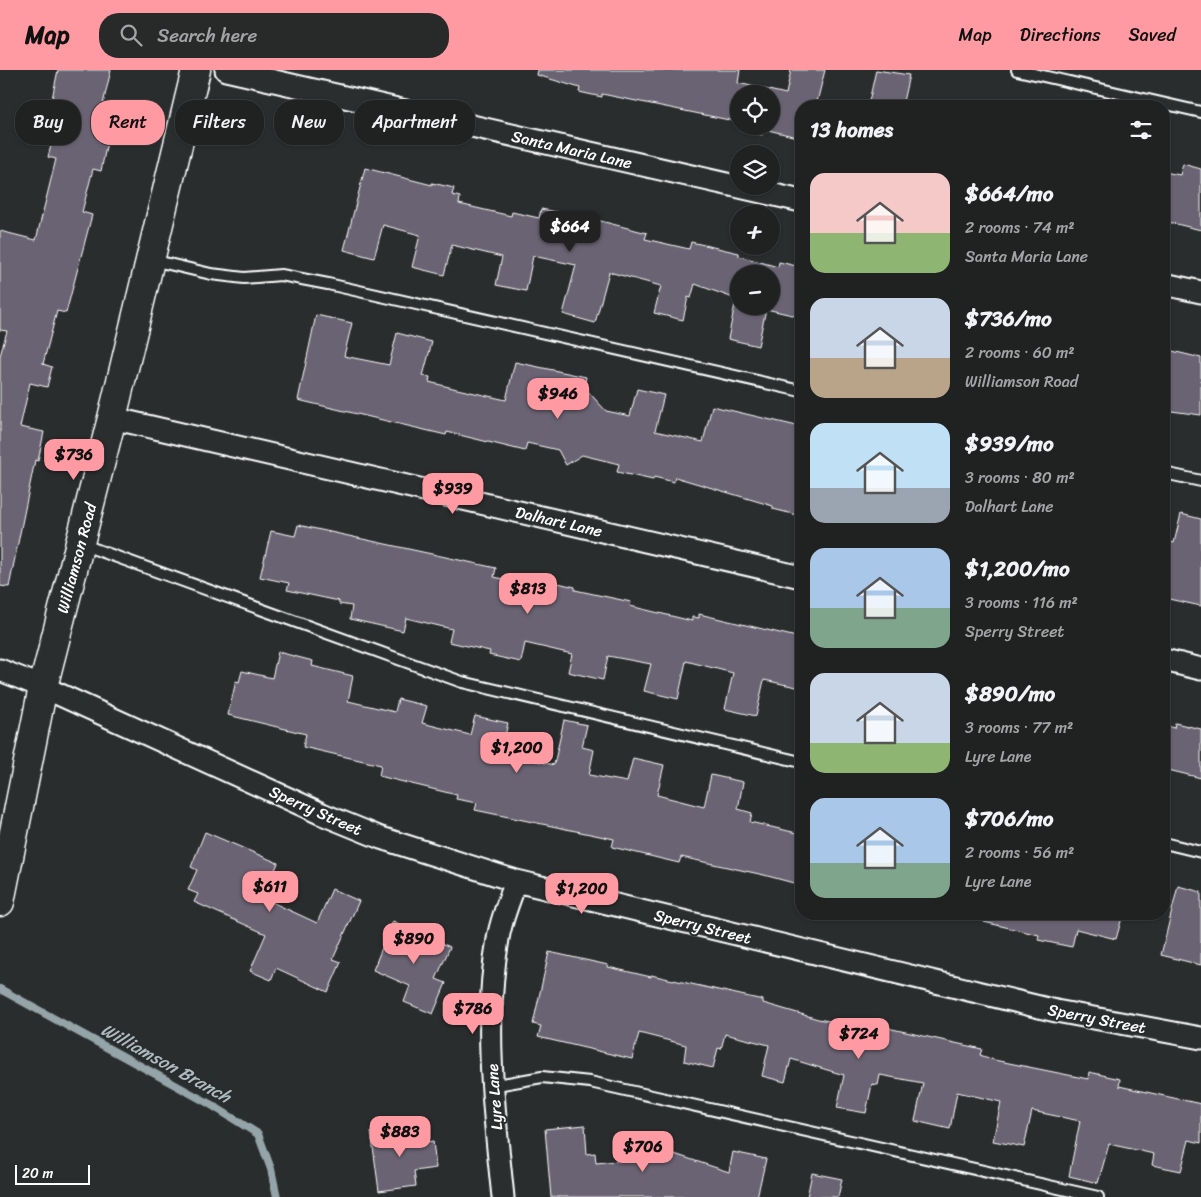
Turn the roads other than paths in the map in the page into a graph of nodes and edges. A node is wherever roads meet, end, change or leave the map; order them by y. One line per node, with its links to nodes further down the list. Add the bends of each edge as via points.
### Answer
1 (196, 70): 8 (street, Williamson Road)
2 (226, 70): 7 (street, Santa Maria Lane)
3 (1017, 70): 4 (lane)
4 (1148, 100)
5 (1170, 105): 6 (lane)
6 (1201, 112)
7 (795, 200)
8 (151, 260): 11 (lane, via 211,274 244,278 280,275 328,284); 12 (street, Williamson Road)
9 (1170, 285): 10 (street)
10 (1201, 292)
11 (795, 390)
12 (112, 418): 15 (street, Williamson Road); 16 (street, Dalhart Lane)
13 (1170, 473): 14 (lane)
14 (1201, 481)
15 (80, 544): 20 (street, Williamson Road); 21 (lane, via 462,682)
16 (795, 576)
17 (1170, 661): 18 (street)
18 (1201, 669)
19 (0, 670): 20 (street, Sperry Street)
20 (43, 687): 24 (street, Sperry Street, via 330,818 381,838); 25 (street, Williamson Road)
21 (795, 761)
22 (1170, 845): 23 (lane)
23 (1201, 852)
24 (516, 881): 26 (street, Sperry Street, via 1056,1011); 27 (street, Lyre Lane, via 498,937 491,995)
25 (0, 902)
26 (1201, 1038)
27 (491, 1086): 28 (street, Lyre Lane); 29 (lane, via 542,1077 590,1082)
28 (503, 1197)
29 (1098, 1197)

